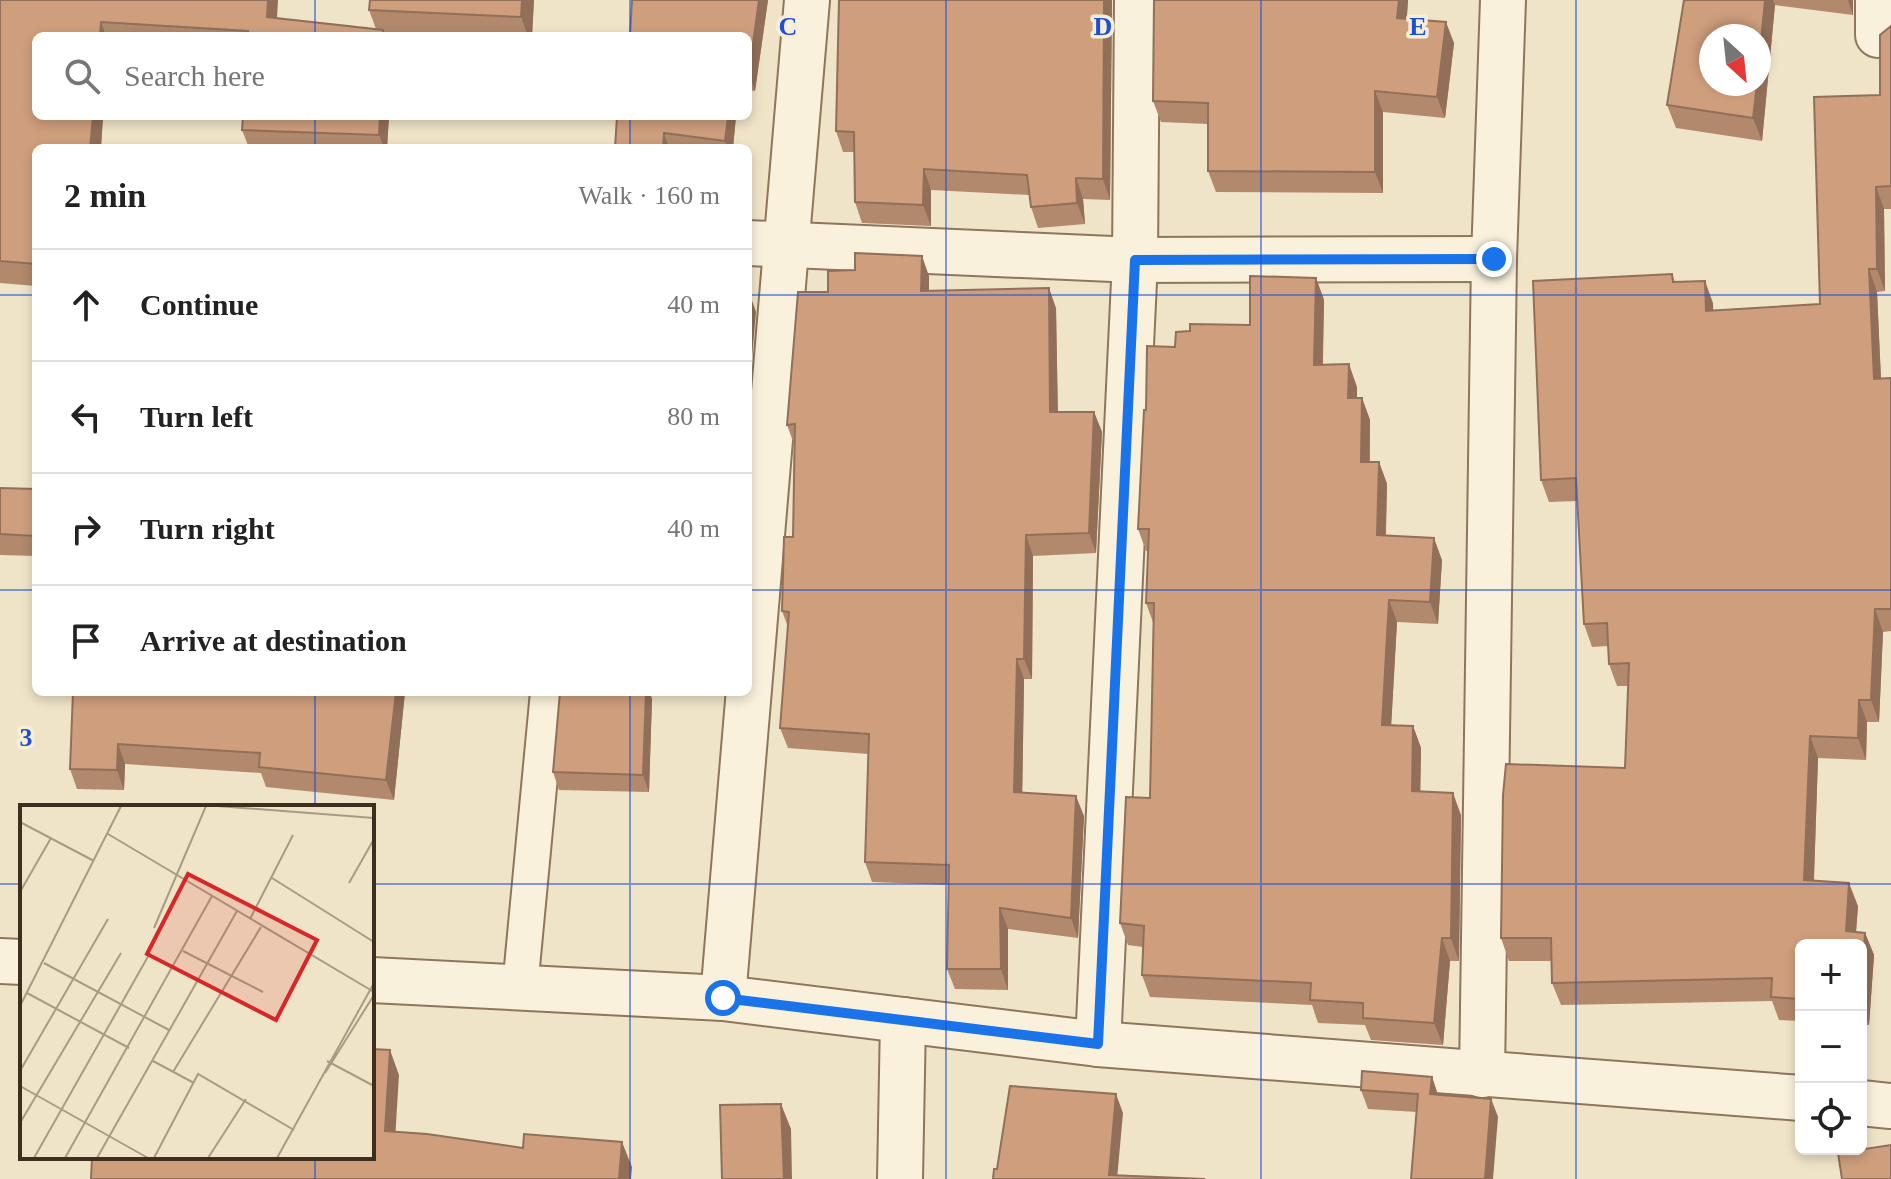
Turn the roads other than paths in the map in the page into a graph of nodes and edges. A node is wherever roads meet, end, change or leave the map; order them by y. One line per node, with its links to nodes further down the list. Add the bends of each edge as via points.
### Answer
1 (807, 0): 4 (street)
2 (1137, 0): 6 (street)
3 (1503, 0): 5 (street)
4 (767, 244): 6 (street); 7 (street)
5 (1494, 259): 6 (street); 17 (street)
6 (1135, 260): 16 (street)
7 (752, 501)
8 (548, 696): 13 (lane)
9 (741, 696): 14 (street)
10 (0, 961): 11 (street)
11 (20, 962)
12 (374, 980): 13 (street)
13 (520, 988): 14 (street)
14 (723, 998): 15 (street)
15 (903, 1020): 16 (street); 21 (street)
16 (1098, 1044): 17 (street)
17 (1482, 1075): 18 (street)
18 (1795, 1098)
19 (1867, 1104): 20 (street)
20 (1891, 1106)
21 (900, 1179)

